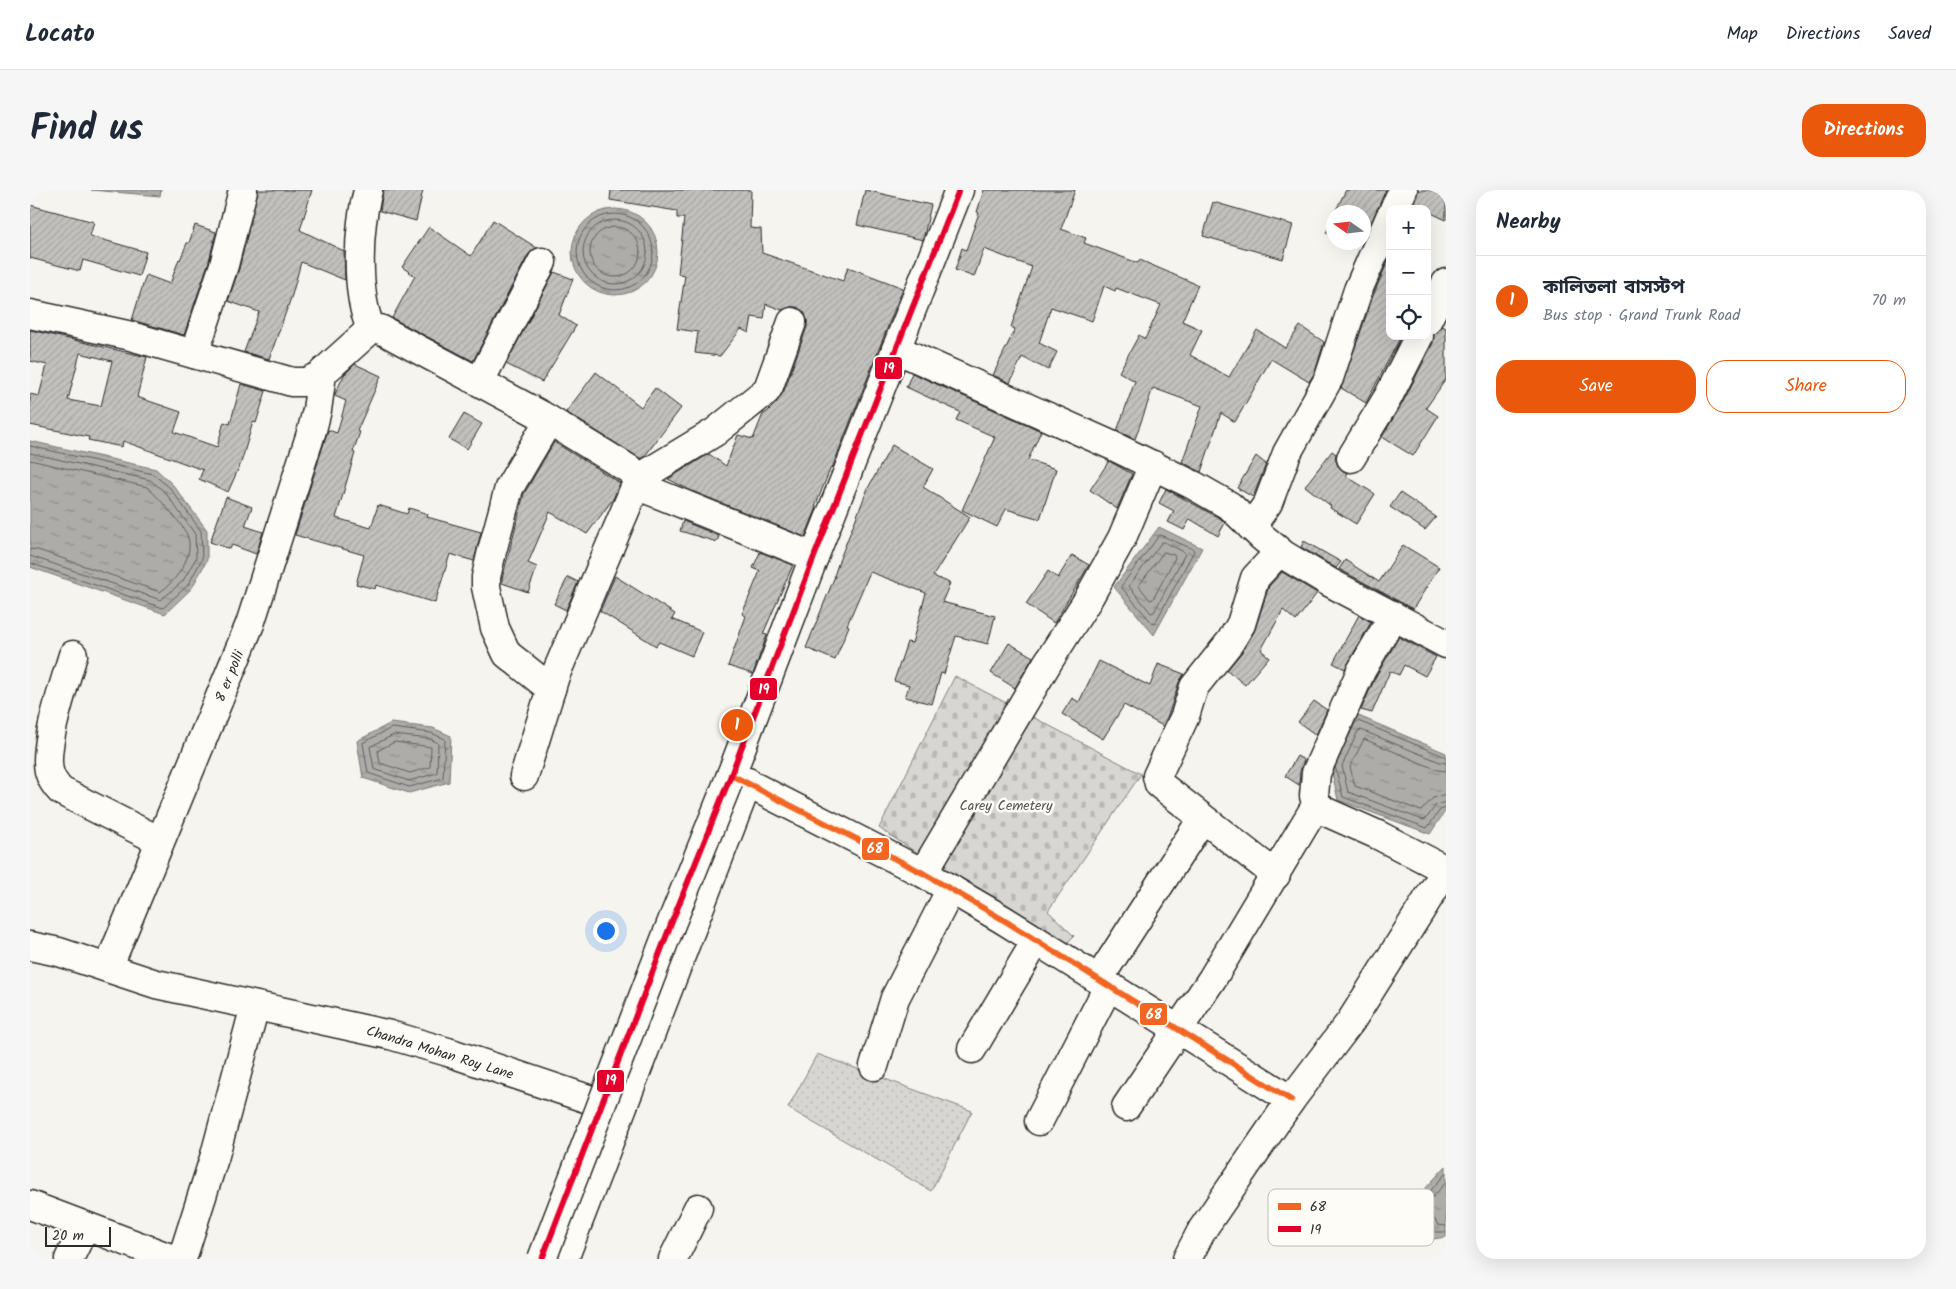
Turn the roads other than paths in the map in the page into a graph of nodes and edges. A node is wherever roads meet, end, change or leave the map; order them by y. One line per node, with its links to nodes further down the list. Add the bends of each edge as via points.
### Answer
1 (243, 190): 15 (street, via 224,266)
2 (368, 190): 12 (street, via 362,222 360,281 362,304)
3 (959, 190): 14 (street)
4 (1403, 190): 5 (street)
5 (1396, 205)
6 (1386, 226): 22 (street, via 1358,290 1329,378 1292,443 1268,503)
7 (542, 262): 17 (street)
8 (1446, 283): 9 (street)
9 (1431, 313)
10 (30, 314): 15 (street, via 108,330)
11 (792, 322): 21 (street, via 766,391 715,432)
12 (371, 329): 16 (street); 17 (street, via 385,330)
13 (1417, 340): 19 (street, via 1388,397)
14 (896, 349): 20 (street); 24 (street)
15 (194, 354): 16 (street, via 292,382 313,380)
16 (322, 374): 33 (street, 8 er polli, via 318,410 250,624)
17 (480, 381): 18 (street)
18 (549, 420): 21 (street, via 632,471); 28 (street, via 509,488 486,588 495,628 507,654)
19 (1351, 458)
20 (1152, 465): 22 (street, via 1230,506); 35 (street, via 1122,538 1087,601)
21 (636, 483): 24 (street); 28 (street)
22 (1251, 527): 23 (street)
23 (1279, 552): 25 (street); 32 (street, via 1255,578 1241,624 1230,642 1194,687 1185,716 1157,776 1159,784)
24 (814, 557): 30 (street)
25 (1393, 616): 26 (street); 31 (street, via 1362,671 1316,773 1314,796)
26 (1446, 644)
27 (73, 655): 33 (street, via 57,709 49,753 52,779 61,791)
28 (551, 689): 29 (street)
29 (524, 776)
30 (740, 778): 35 (street); 48 (street); 56 (street, bridge, via 671,924)
31 (1317, 804): 34 (street); 36 (street)
32 (1202, 818): 36 (street); 41 (street)
33 (160, 841): 40 (street, 8 er polli)
34 (1446, 872): 46 (street, via 1351,1021)
35 (923, 873): 37 (street)
36 (1276, 875): 43 (street)
37 (952, 890): 38 (street); 45 (street, via 895,998)
38 (1036, 941): 41 (street); 44 (street)
39 (30, 946): 40 (street, Chandra Mohan Roy Lane)
40 (108, 968): 42 (street, Chandra Mohan Roy Lane, via 156,984)
41 (1103, 983): 43 (street); 49 (street)
42 (255, 1006): 48 (street, Chandra Mohan Roy Lane, via 390,1035); 55 (street, via 215,1156)
43 (1178, 1030): 46 (street); 47 (street)
44 (972, 1049)
45 (874, 1066)
46 (1291, 1100): 59 (street, via 1202,1230)
47 (1126, 1107)
48 (621, 1110): 57 (street)
49 (1039, 1121)
50 (30, 1205): 52 (street)
51 (698, 1208): 58 (street)
52 (86, 1226): 53 (street); 54 (street)
53 (69, 1259)
54 (173, 1259)
55 (182, 1259)
56 (542, 1259)
57 (564, 1259)
58 (673, 1259)
59 (1187, 1259)

